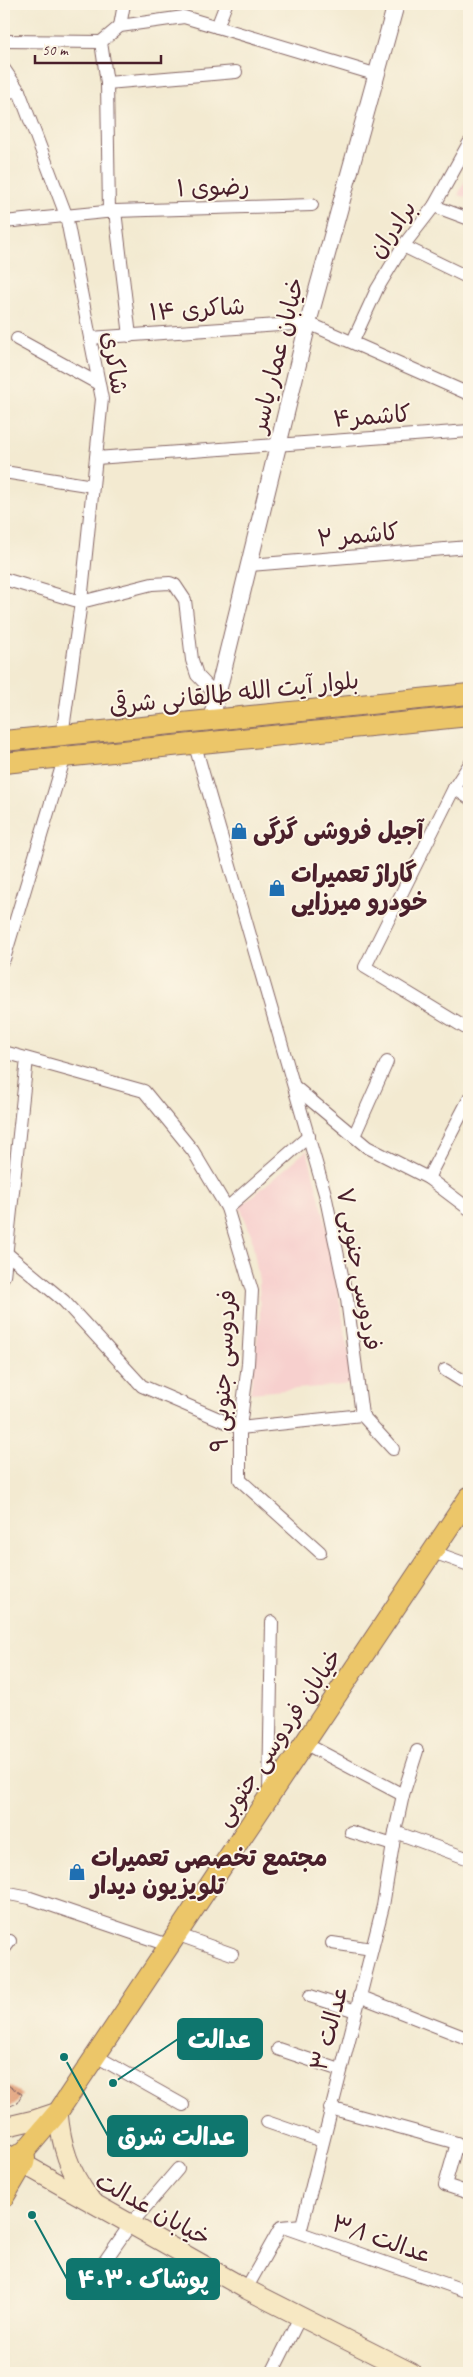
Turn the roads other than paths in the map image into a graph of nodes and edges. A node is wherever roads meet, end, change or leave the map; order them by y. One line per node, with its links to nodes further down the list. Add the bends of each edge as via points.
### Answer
1 (124, 4): 4 (street)
2 (226, 4): 5 (street)
3 (396, 4): 10 (street, خیابان عمار یاسر)
4 (120, 26): 5 (street, via 184,17); 7 (street)
5 (218, 27): 10 (street)
6 (4, 41): 7 (street)
7 (101, 42): 11 (street)
8 (4, 69): 12 (street, شاکری)
9 (236, 72): 11 (street)
10 (378, 75): 23 (street, خیابان عمار یاسر)
11 (107, 83): 17 (street)
12 (19, 91): 13 (street); 18 (street, شاکری)
13 (4, 92)
14 (469, 143): 16 (street, برادران)
15 (312, 205): 17 (street, رضوی ۱)
16 (434, 206): 19 (street); 21 (street, برادران)
17 (112, 212): 18 (street, رضوی ۱); 24 (street)
18 (66, 215): 20 (street, رضوی ۱); 25 (street, شاکری)
19 (469, 219)
20 (4, 222)
21 (403, 246): 22 (street); 27 (street, برادران, via 377,289)
22 (467, 277)
23 (308, 323): 24 (street, شاکری ۱۴); 27 (street); 31 (street, خیابان عمار یاسر)
24 (130, 336): 25 (street, شاکری ۱۴)
25 (90, 338): 28 (street, شاکری)
26 (17, 339): 28 (street)
27 (353, 341): 29 (street)
28 (99, 384): 32 (street, شاکری, via 102,399)
29 (469, 394)
30 (469, 431): 31 (street, کاشمر۴)
31 (278, 443): 32 (street, کاشمر۴); 36 (street, خیابان عمار یاسر)
32 (96, 458): 34 (street, شاکری)
33 (4, 472): 34 (street)
34 (92, 486): 38 (street, شاکری)
35 (469, 548): 36 (street, کاشمر ۲)
36 (250, 565): 40 (street, خیابان عمار یاسر)
37 (4, 579): 38 (street)
38 (82, 602): 40 (street, via 152,584 175,585 185,600 192,660 197,675); 43 (street, شاکری)
39 (469, 694): 42 (main road, بلوار آیت الله طالقانی شرقی)
40 (217, 696): 42 (street, خیابان عمار یاسر)
41 (469, 716): 45 (main road, بلوار آیت الله طالقانی شرقی)
42 (211, 720): 43 (main road, بلوار آیت الله طالقانی شرقی)
43 (62, 736): 44 (main road, بلوار آیت الله طالقانی شرقی)
44 (4, 742)
45 (194, 742): 46 (main road, بلوار آیت الله طالقانی شرقی); 56 (street, فردوسی جنوبی ۷)
46 (65, 756): 47 (main road, بلوار آیت الله طالقانی شرقی); 51 (street)
47 (4, 763)
48 (469, 765): 49 (street)
49 (454, 788): 50 (street); 52 (street, via 366,967)
50 (469, 798)
51 (4, 959)
52 (469, 1030)
53 (4, 1052): 54 (street, فردوسی جنوبی ۹)
54 (27, 1059): 61 (street, فردوسی جنوبی ۹, via 144,1091 193,1151); 63 (street)
55 (387, 1062): 59 (street)
56 (295, 1087): 58 (street, فردوسی جنوبی ۷); 59 (street)
57 (469, 1099): 60 (street)
58 (309, 1136): 61 (street); 67 (street, فردوسی جنوبی ۷, via 326,1194 347,1299)
59 (354, 1136): 60 (street, via 367,1147)
60 (428, 1178): 62 (street)
61 (228, 1208): 68 (street, فردوسی جنوبی ۹, via 252,1291)
62 (469, 1209)
63 (6, 1252): 64 (street); 68 (street, via 64,1301 142,1386)
64 (4, 1276)
65 (445, 1370): 66 (street)
66 (469, 1385)
67 (362, 1415): 68 (street); 69 (street)
68 (240, 1428): 71 (street, فردوسی جنوبی ۹, via 240,1480)
69 (393, 1449)
70 (469, 1497): 72 (main road, خیابان فردوسی جنوبی)
71 (320, 1552)
72 (432, 1552): 73 (street); 75 (main road, خیابان فردوسی جنوبی)
73 (469, 1564)
74 (272, 1622): 77 (street)
75 (304, 1743): 77 (main road, خیابان فردوسی جنوبی); 78 (street)
76 (417, 1751): 78 (street, عدالت ۳)
77 (269, 1795): 84 (main road, خیابان فردوسی جنوبی)
78 (403, 1795): 80 (street, عدالت ۳)
79 (351, 1832): 81 (street)
80 (395, 1832): 81 (street, عدالت ۳); 82 (street)
81 (393, 1846): 86 (street, عدالت ۳)
82 (469, 1859)
83 (4, 1893): 84 (street)
84 (172, 1940): 87 (street); 93 (main road, خیابان فردوسی جنوبی)
85 (332, 1943): 86 (street)
86 (372, 1949): 89 (street, عدالت ۳)
87 (232, 1954)
88 (310, 1996): 90 (street)
89 (359, 1996): 90 (street, عدالت ۳); 91 (street)
90 (356, 2011): 94 (street, عدالت ۳)
91 (469, 2039)
92 (278, 2049): 94 (street)
93 (94, 2056): 95 (street); 97 (main road, خیابان فردوسی جنوبی)
94 (340, 2070): 96 (street, عدالت ۳)
95 (183, 2105)
96 (330, 2108): 100 (street, عدالت ۳); 103 (street, via 457,2143 444,2185)
97 (58, 2112): 99 (main road); 101 (main road, خیابان فردوسی جنوبی); 105 (main road, via 60,2138 67,2163 79,2186)
98 (267, 2122): 100 (street)
99 (4, 2127)
100 (322, 2141): 107 (street, عدالت ۳, via 302,2225)
101 (14, 2159): 104 (main road, خیابان فردوسی جنوبی); 105 (main road, خیابان عدالت)
102 (178, 2169): 106 (street)
103 (469, 2193)
104 (4, 2197)
105 (96, 2206): 106 (main road, خیابان عدالت)
106 (130, 2225): 108 (street); 109 (main road, خیابان عدالت)
107 (281, 2226): 109 (street); 110 (street, عدالت ۳/۱)
108 (93, 2278)
109 (246, 2289): 111 (main road, خیابان عدالت)
110 (469, 2292)
111 (300, 2317): 112 (main road, خیابان عدالت); 113 (street)
112 (404, 2372)
113 (272, 2373)

